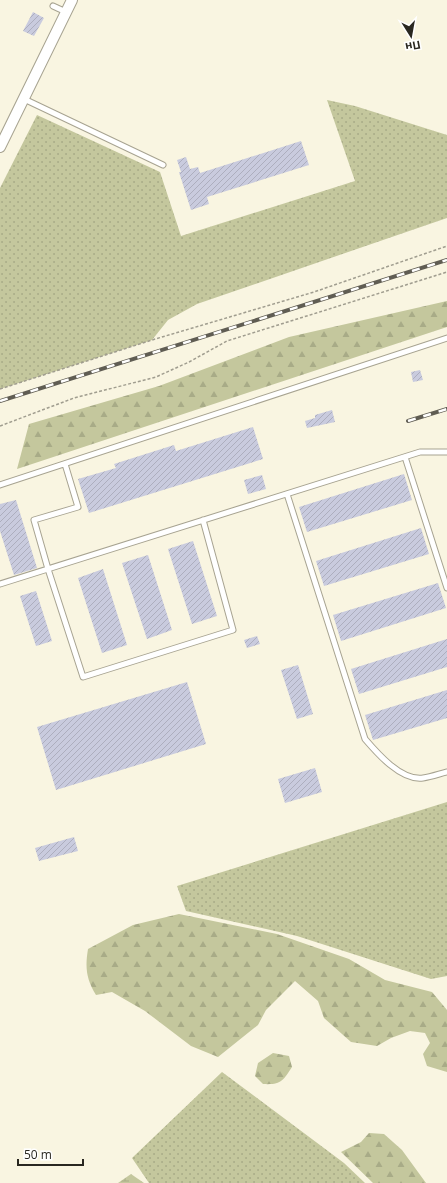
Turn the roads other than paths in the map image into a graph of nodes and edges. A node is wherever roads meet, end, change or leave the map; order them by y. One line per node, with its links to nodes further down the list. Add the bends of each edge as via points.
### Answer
1 (72, 0): 3 (street)
2 (53, 6): 3 (lane)
3 (66, 12): 4 (street)
4 (24, 99): 5 (street); 6 (lane)
5 (0, 147)
6 (163, 165)
7 (447, 338): 10 (lane)
8 (447, 452): 9 (lane, via 420,452)
9 (405, 457): 12 (lane); 16 (lane)
10 (65, 464): 11 (lane); 14 (lane, via 78,507 34,520)
11 (0, 485)
12 (287, 494): 13 (lane); 17 (lane, via 365,738 379,755 411,777 422,779)
13 (203, 520): 14 (lane); 14 (lane, via 233,630 83,677)
14 (48, 569): 15 (lane)
15 (0, 584)
16 (447, 588)
17 (447, 772)

